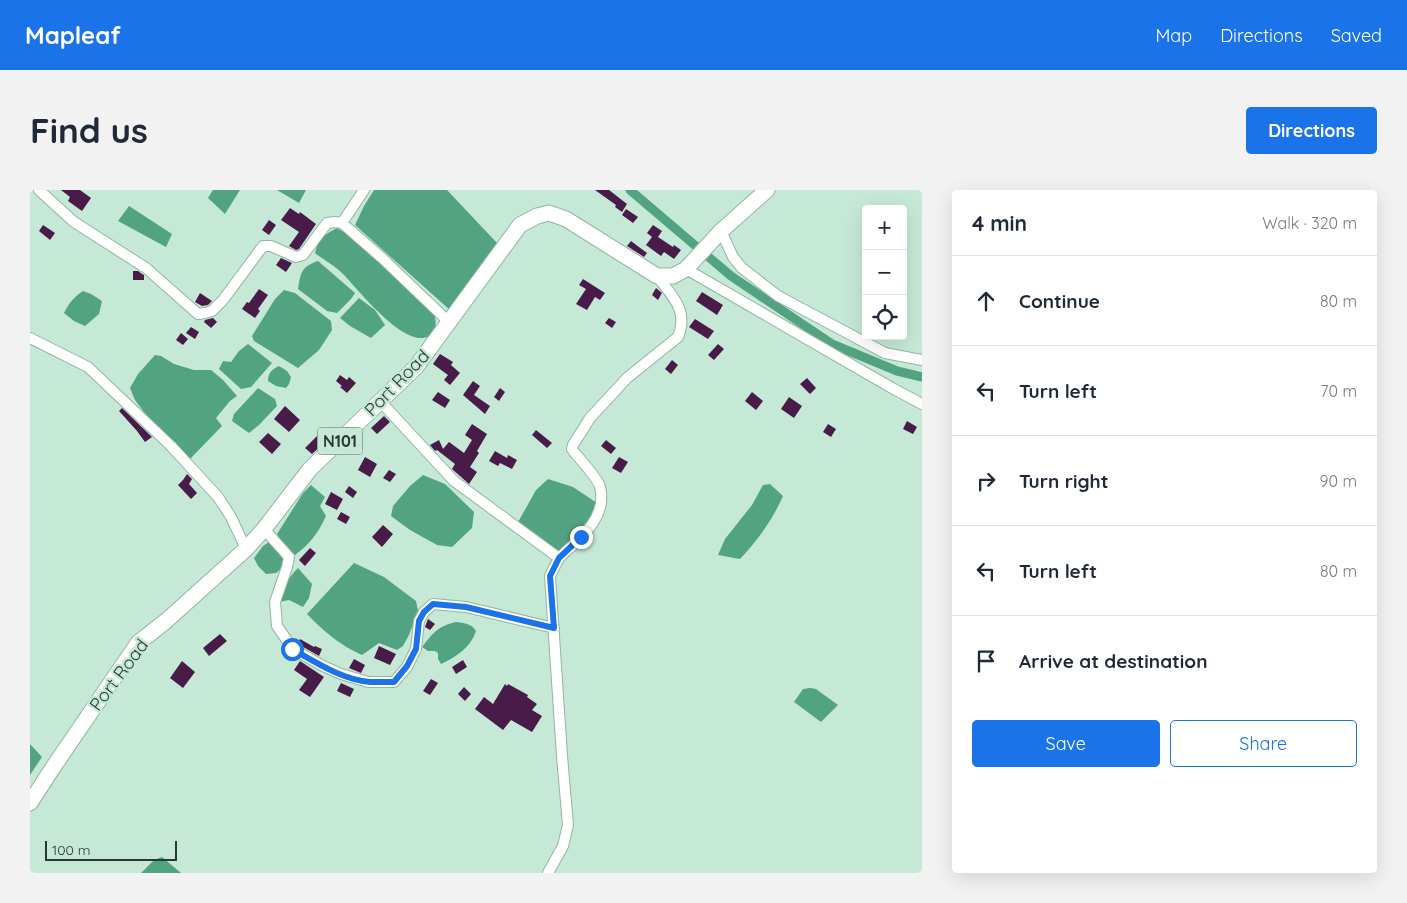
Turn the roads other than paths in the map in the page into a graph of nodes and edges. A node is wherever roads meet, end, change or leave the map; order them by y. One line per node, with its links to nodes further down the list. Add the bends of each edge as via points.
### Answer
1 (38, 190): 4 (street, via 74,222 146,268 198,314 212,311 223,300 263,246 300,257 328,223)
2 (364, 190): 4 (street)
3 (767, 190): 5 (highway)
4 (342, 223): 8 (street)
5 (718, 234): 6 (highway); 10 (street, via 742,268 778,296 884,353)
6 (689, 266): 7 (highway, via 673,276); 12 (street)
7 (657, 276): 8 (highway, Port Road / N101, via 566,219 549,213 520,226); 15 (street, via 680,308 682,327 678,337 627,378 590,418 572,445 600,485 600,512)
8 (450, 323): 11 (highway, Port Road / N101, via 416,367)
9 (30, 338): 14 (street, via 88,368 171,446 218,497 232,517)
10 (922, 360)
11 (380, 401): 13 (highway, Port Road / N101, via 310,470); 15 (street, via 454,481)
12 (922, 404)
13 (264, 529): 14 (highway, Port Road / N101); 16 (street, via 289,557 275,602 278,626 292,649 341,674 368,682 394,682 416,649 419,621 433,604 466,607)
14 (246, 549): 17 (highway, Port Road / N101, via 138,643)
15 (559, 558): 16 (street, via 550,576)
16 (554, 628): 18 (street, via 568,825 563,846)
17 (30, 803)
18 (548, 873)

